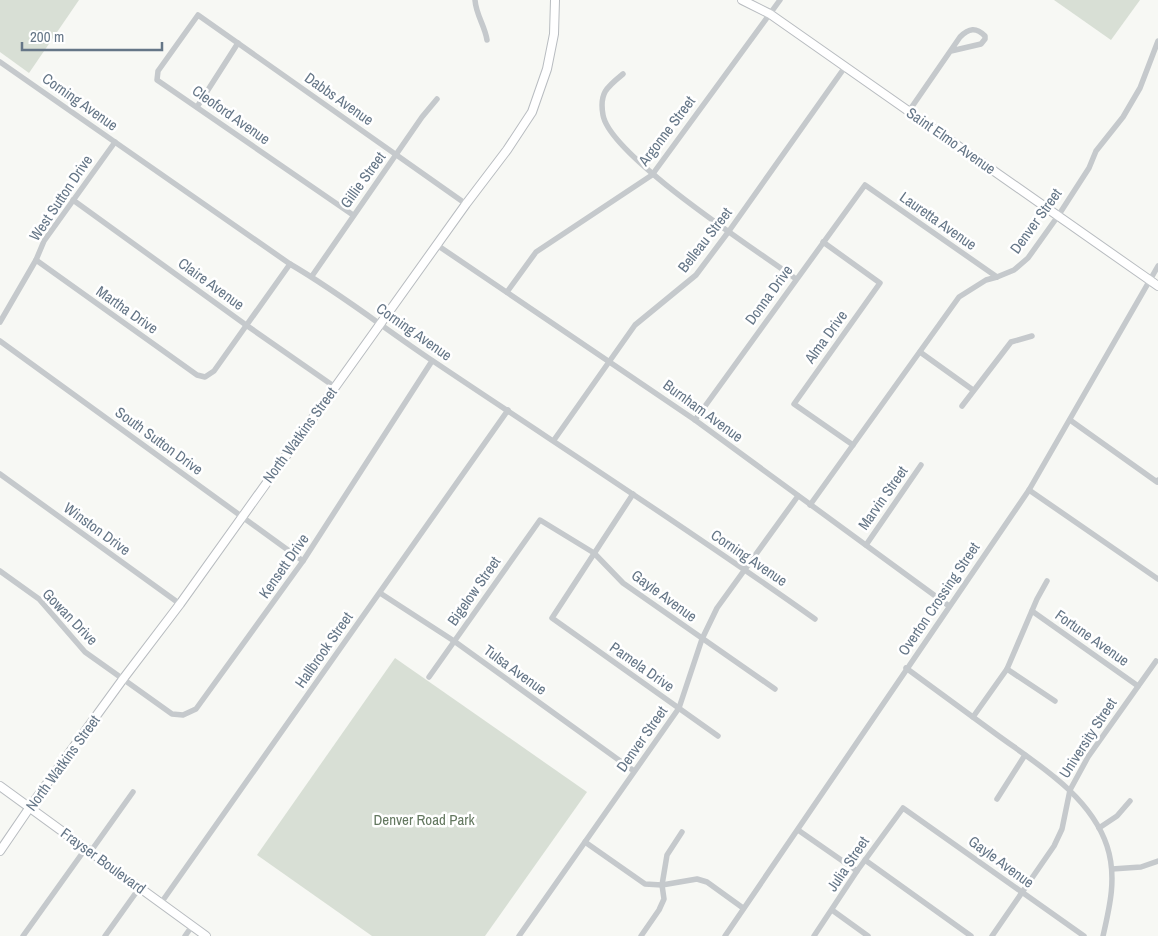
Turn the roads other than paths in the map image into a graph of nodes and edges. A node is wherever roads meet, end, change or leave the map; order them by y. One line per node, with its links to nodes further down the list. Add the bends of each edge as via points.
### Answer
1 (475, 0): 7 (street)
2 (555, 0): 22 (main road, North Watkins Street, via 554,34 547,69 532,112)
3 (742, 0): 5 (main road, Saint Elmo Avenue)
4 (780, 0): 5 (street, Argonne Street)
5 (770, 14): 12 (main road, Saint Elmo Avenue); 19 (street, Argonne Street)
6 (198, 15): 9 (street, Dabbs Avenue); 15 (street, Cleoford Avenue, via 158,71 157,80)
7 (488, 40)
8 (1158, 41): 24 (street, Denver Street, via 1140,88 1123,117 1096,151 1089,168)
9 (238, 43): 15 (street); 18 (street, Dabbs Avenue)
10 (951, 51): 10 (street, via 970,29 976,29 985,36 980,44); 16 (street)
11 (0, 62): 17 (street, Corning Avenue)
12 (845, 67): 16 (main road, Saint Elmo Avenue); 25 (street, Belleau Street)
13 (623, 74): 19 (street, via 607,87 602,98 603,116 612,134)
14 (437, 100): 18 (street, Gillie Street)
15 (197, 107): 23 (street, Cleoford Avenue)
16 (909, 111): 24 (main road, Saint Elmo Avenue)
17 (115, 142): 21 (street, West Sutton Drive); 29 (street, Corning Avenue)
18 (397, 154): 22 (street, Dabbs Avenue); 23 (street, Gillie Street)
19 (652, 175): 25 (street); 36 (street, Argonne Street, via 536,252)
20 (865, 185): 26 (street, Donna Drive); 32 (street, Lauretta Avenue)
21 (73, 200): 28 (street, West Sutton Drive, via 44,241); 39 (street, Claire Avenue)
22 (466, 204): 27 (main road, North Watkins Street)
23 (353, 215): 31 (street, Gillie Street)
24 (1058, 216): 32 (street, Denver Street, via 1028,258); 34 (main road, Saint Elmo Avenue)
25 (729, 231): 33 (street); 44 (street, Belleau Street, via 696,275 635,325)
26 (823, 242): 33 (street, Donna Drive); 52 (street, Alma Drive, via 880,283 794,404)
27 (437, 245): 36 (street, Burnham Avenue); 38 (main road, North Watkins Street)
28 (36, 260): 37 (street, West Sutton Drive); 39 (street, Martha Drive, via 197,375 205,377 214,371)
29 (290, 264): 31 (street, Corning Avenue); 39 (street)
30 (1158, 266): 34 (street, Overton Crossing Street)
31 (312, 276): 38 (street, Corning Avenue)
32 (997, 278): 42 (street, Denver Street, via 986,280 959,297)
33 (796, 279): 49 (street, Donna Drive)
34 (1150, 280): 35 (main road, Saint Elmo Avenue); 50 (street, Overton Crossing Street)
35 (1158, 286)
36 (507, 292): 44 (street, Burnham Avenue)
37 (0, 322)
38 (380, 324): 43 (street, Corning Avenue); 45 (main road, North Watkins Street)
39 (246, 325): 45 (street, Claire Avenue)
40 (1032, 336): 46 (street, via 1011,342)
41 (0, 341): 60 (street, South Sutton Drive)
42 (920, 352): 46 (street); 52 (street, Denver Street)
43 (432, 361): 48 (street, Corning Avenue); 64 (street, Kensett Drive)
44 (610, 361): 49 (street, Burnham Avenue); 51 (street, Belleau Street)
45 (335, 387): 60 (main road, North Watkins Street)
46 (973, 390): 47 (street)
47 (962, 406)
48 (508, 410): 51 (street, Corning Avenue); 69 (street, Hallbrook Street)
49 (695, 420): 58 (street, Burnham Avenue)
50 (1070, 420): 55 (street); 56 (street, Overton Crossing Street)
51 (554, 440): 57 (street, Corning Avenue)
52 (853, 445): 59 (street, Denver Street)
53 (921, 465): 62 (street, Marvin Street)
54 (0, 474): 70 (street, Winston Drive)
55 (1158, 480)
56 (1029, 490): 67 (street); 71 (street, Overton Crossing Street)
57 (633, 494): 63 (street); 65 (street, Corning Avenue)
58 (798, 496): 59 (street, Burnham Avenue); 65 (street, Denver Street)
59 (810, 505): 62 (street, Burnham Avenue)
60 (242, 516): 64 (street, South Sutton Drive); 70 (main road, North Watkins Street)
61 (540, 520): 63 (street, Gayle Avenue); 75 (street, Bigelow Street)
62 (866, 545): 71 (street, Burnham Avenue)
63 (594, 553): 74 (street, Gayle Avenue, via 623,583); 84 (street, Pamela Drive, via 552,618)
64 (303, 561): 80 (street, Kensett Drive, via 196,709 183,715 172,714)
65 (745, 570): 73 (street, Corning Avenue); 74 (street, Denver Street, via 717,608)
66 (0, 571): 80 (street, Gowan Drive, via 38,599 85,652)
67 (1158, 580)
68 (1047, 581): 72 (street)
69 (380, 593): 75 (street, Tulsa Avenue); 109 (street, Hallbrook Street)
70 (180, 604): 80 (main road, North Watkins Street)
71 (949, 606): 77 (street, Overton Crossing Street)
72 (1032, 611): 78 (street); 81 (street, Fortune Avenue)
73 (815, 619)
74 (702, 639): 82 (street, Gayle Avenue); 84 (street, Denver Street)
75 (454, 641): 79 (street, Bigelow Street); 88 (street, Tulsa Avenue)
76 (1156, 661): 81 (street, University Street)
77 (906, 668): 85 (street); 97 (street, Overton Crossing Street)
78 (1007, 669): 83 (street); 85 (street)
79 (430, 677)
80 (123, 679): 94 (main road, North Watkins Street)
81 (1138, 686): 90 (street, University Street, via 1088,757)
82 (775, 689)
83 (1055, 701)
84 (679, 708): 86 (street, Pamela Drive); 88 (street, Denver Street)
85 (973, 717): 87 (street)
86 (718, 736)
87 (1025, 755): 90 (street); 92 (street)
88 (634, 771): 99 (street, Denver Street)
89 (0, 786): 94 (main road, Frayser Boulevard)
90 (1070, 790): 96 (street); 108 (street, University Street, via 1062,829)
91 (133, 792): 100 (street)
92 (997, 799)
93 (1130, 801): 96 (street, via 1117,816)
94 (30, 807): 100 (main road, Frayser Boulevard); 101 (main road, North Watkins Street)
95 (903, 808): 102 (street, Julia Street); 108 (street, Gayle Avenue)
96 (1099, 828): 104 (street, via 1108,847)
97 (798, 830): 105 (street); 110 (street, Overton Crossing Street)
98 (682, 832): 106 (street, via 667,855)
99 (585, 842): 106 (street, via 645,884); 117 (street, Denver Street)
100 (89, 850): 107 (main road, Frayser Boulevard); 113 (street)
101 (0, 851)
102 (865, 860): 105 (street, Julia Street); 122 (street)
103 (1158, 861): 104 (street, via 1141,867)
104 (1112, 869): 125 (street, via 1112,900)
105 (857, 871): 111 (street, Julia Street)
106 (662, 885): 110 (street, via 696,879 707,882); 118 (street, via 664,898)
107 (140, 888): 109 (main road, Frayser Boulevard); 114 (street)
108 (1022, 893): 123 (street, University Street); 124 (street, Gayle Avenue)
109 (161, 903): 112 (main road, Frayser Boulevard)
110 (743, 908): 119 (street, Overton Crossing Street)
111 (832, 910): 120 (street, Julia Street); 121 (street)
112 (192, 926): 115 (street); 116 (main road, Frayser Boulevard)
113 (23, 936)
114 (105, 936)
115 (185, 936)
116 (206, 936)
117 (519, 936)
118 (641, 936)
119 (725, 936)
120 (814, 936)
121 (868, 936)
122 (971, 936)
123 (992, 936)
124 (1084, 936)
125 (1103, 936)

